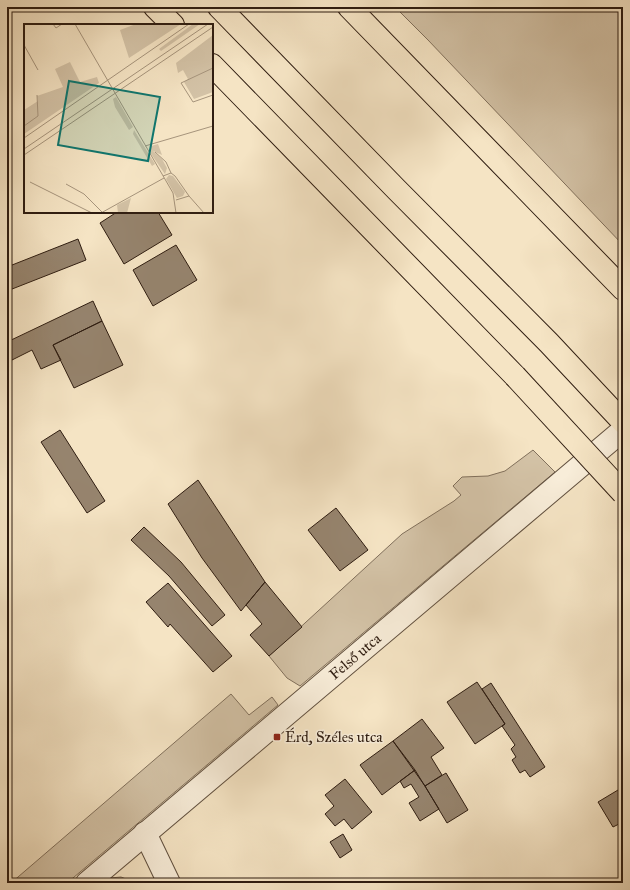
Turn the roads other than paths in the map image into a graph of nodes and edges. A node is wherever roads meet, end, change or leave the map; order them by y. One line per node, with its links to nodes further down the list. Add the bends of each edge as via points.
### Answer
1 (156, 7): 4 (main road)
2 (219, 7): 7 (main road, via 549,343)
3 (349, 7): 6 (main road)
4 (172, 24)
5 (213, 66): 9 (main road, bridge, via 515,376)
6 (623, 289)
7 (623, 422)
8 (623, 430): 10 (street, Felső utca)
9 (623, 493)
10 (145, 833): 11 (street, Felső utca); 12 (street)
11 (87, 883)
12 (169, 883)

